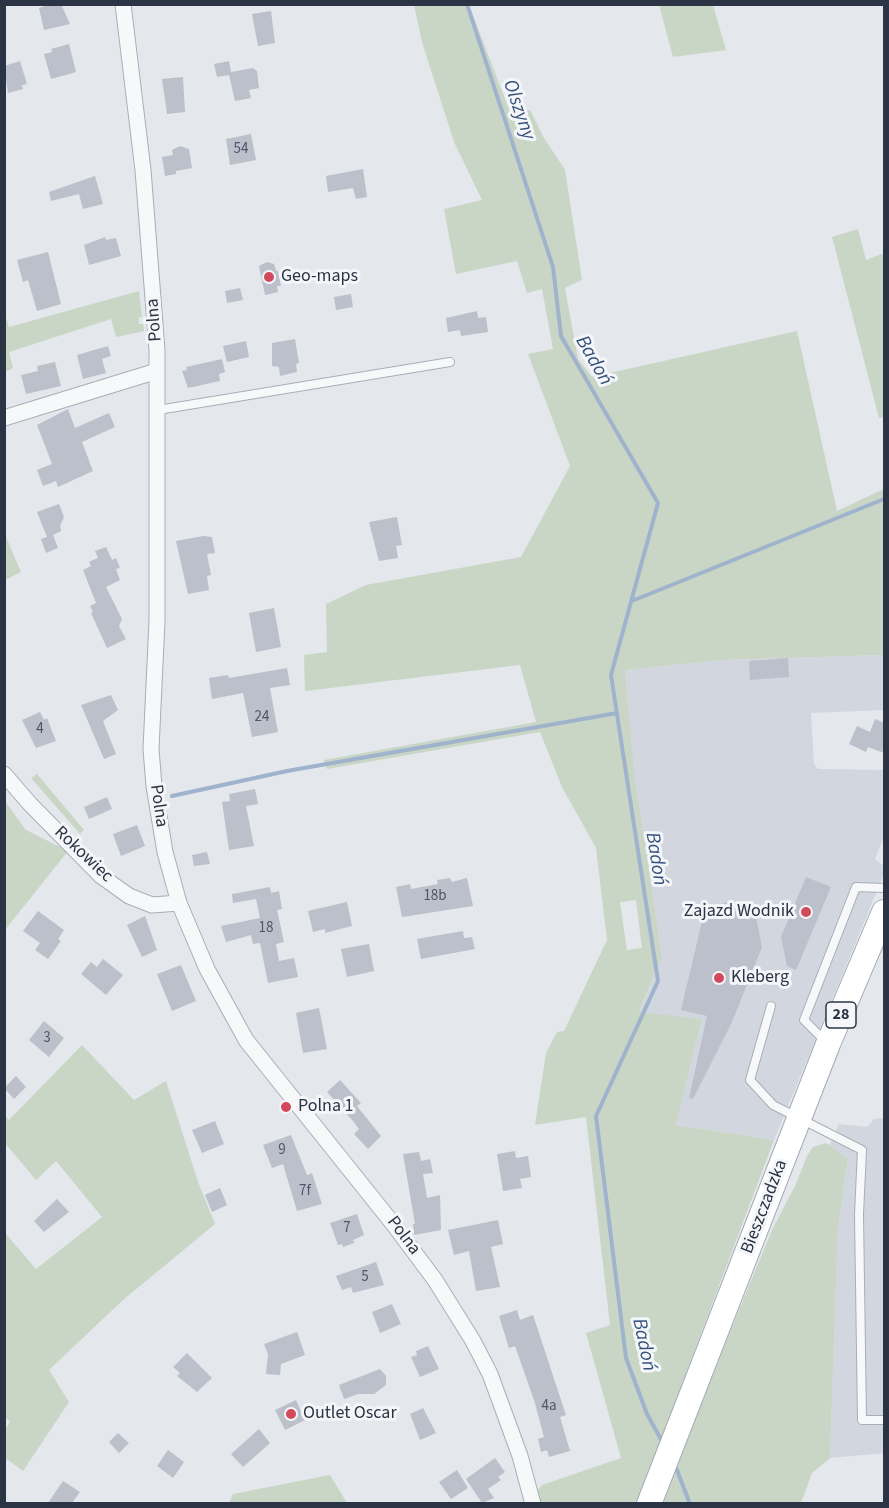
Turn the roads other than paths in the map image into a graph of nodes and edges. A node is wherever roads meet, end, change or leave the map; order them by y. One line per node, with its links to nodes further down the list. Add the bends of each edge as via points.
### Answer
1 (123, 4): 3 (street, Polna, via 146,200)
2 (450, 362): 4 (lane)
3 (157, 371): 4 (street, Polna); 5 (street)
4 (158, 410): 8 (street, Polna, via 152,749 165,852)
5 (4, 418)
6 (4, 774): 8 (street, Rokowiec, via 110,882 129,896 152,905)
7 (885, 888): 11 (lane, via 856,887 804,1020)
8 (179, 903): 14 (street, Polna, via 207,969 246,1040 394,1225 473,1341 490,1374)
9 (885, 912): 11 (main road, Bieszczadzka / 28)
10 (771, 1006): 12 (lane, via 750,1080 773,1105)
11 (828, 1044): 12 (main road, Bieszczadzka / 28)
12 (800, 1118): 13 (lane, via 862,1150 862,1420); 15 (main road, Bieszczadzka / 28)
13 (885, 1420)
14 (533, 1503)
15 (648, 1503)

